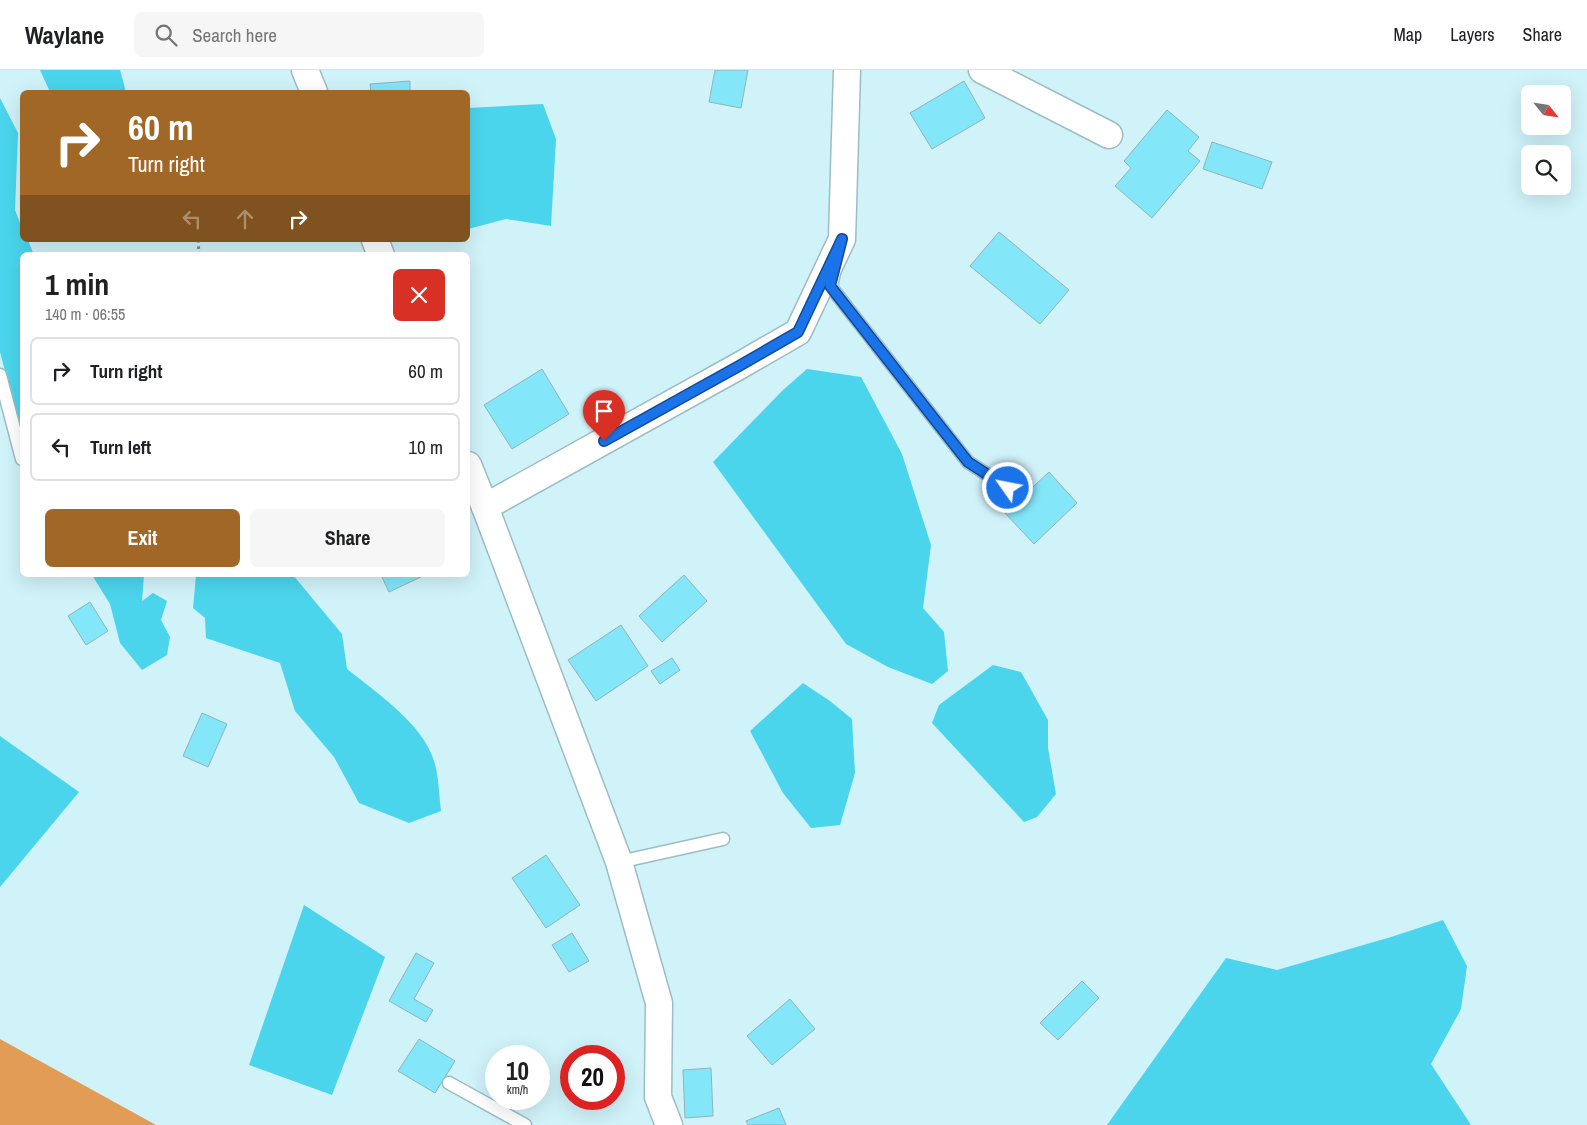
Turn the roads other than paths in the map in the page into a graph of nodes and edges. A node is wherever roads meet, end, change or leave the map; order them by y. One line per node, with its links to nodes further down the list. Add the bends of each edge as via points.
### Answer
1 (305, 70): 4 (street)
2 (847, 70): 6 (street)
3 (982, 70): 5 (street)
4 (313, 90)
5 (1109, 135)
6 (842, 239): 10 (lane, via 830,286 968,462); 11 (street, via 798,332)
7 (0, 375): 8 (lane)
8 (20, 451)
9 (470, 470): 11 (street)
10 (1008, 488)
11 (485, 507): 13 (street)
12 (723, 839): 13 (lane)
13 (618, 862): 16 (street, via 659,1003 658,1097)
14 (449, 1082): 15 (lane)
15 (526, 1125)
16 (669, 1125)

